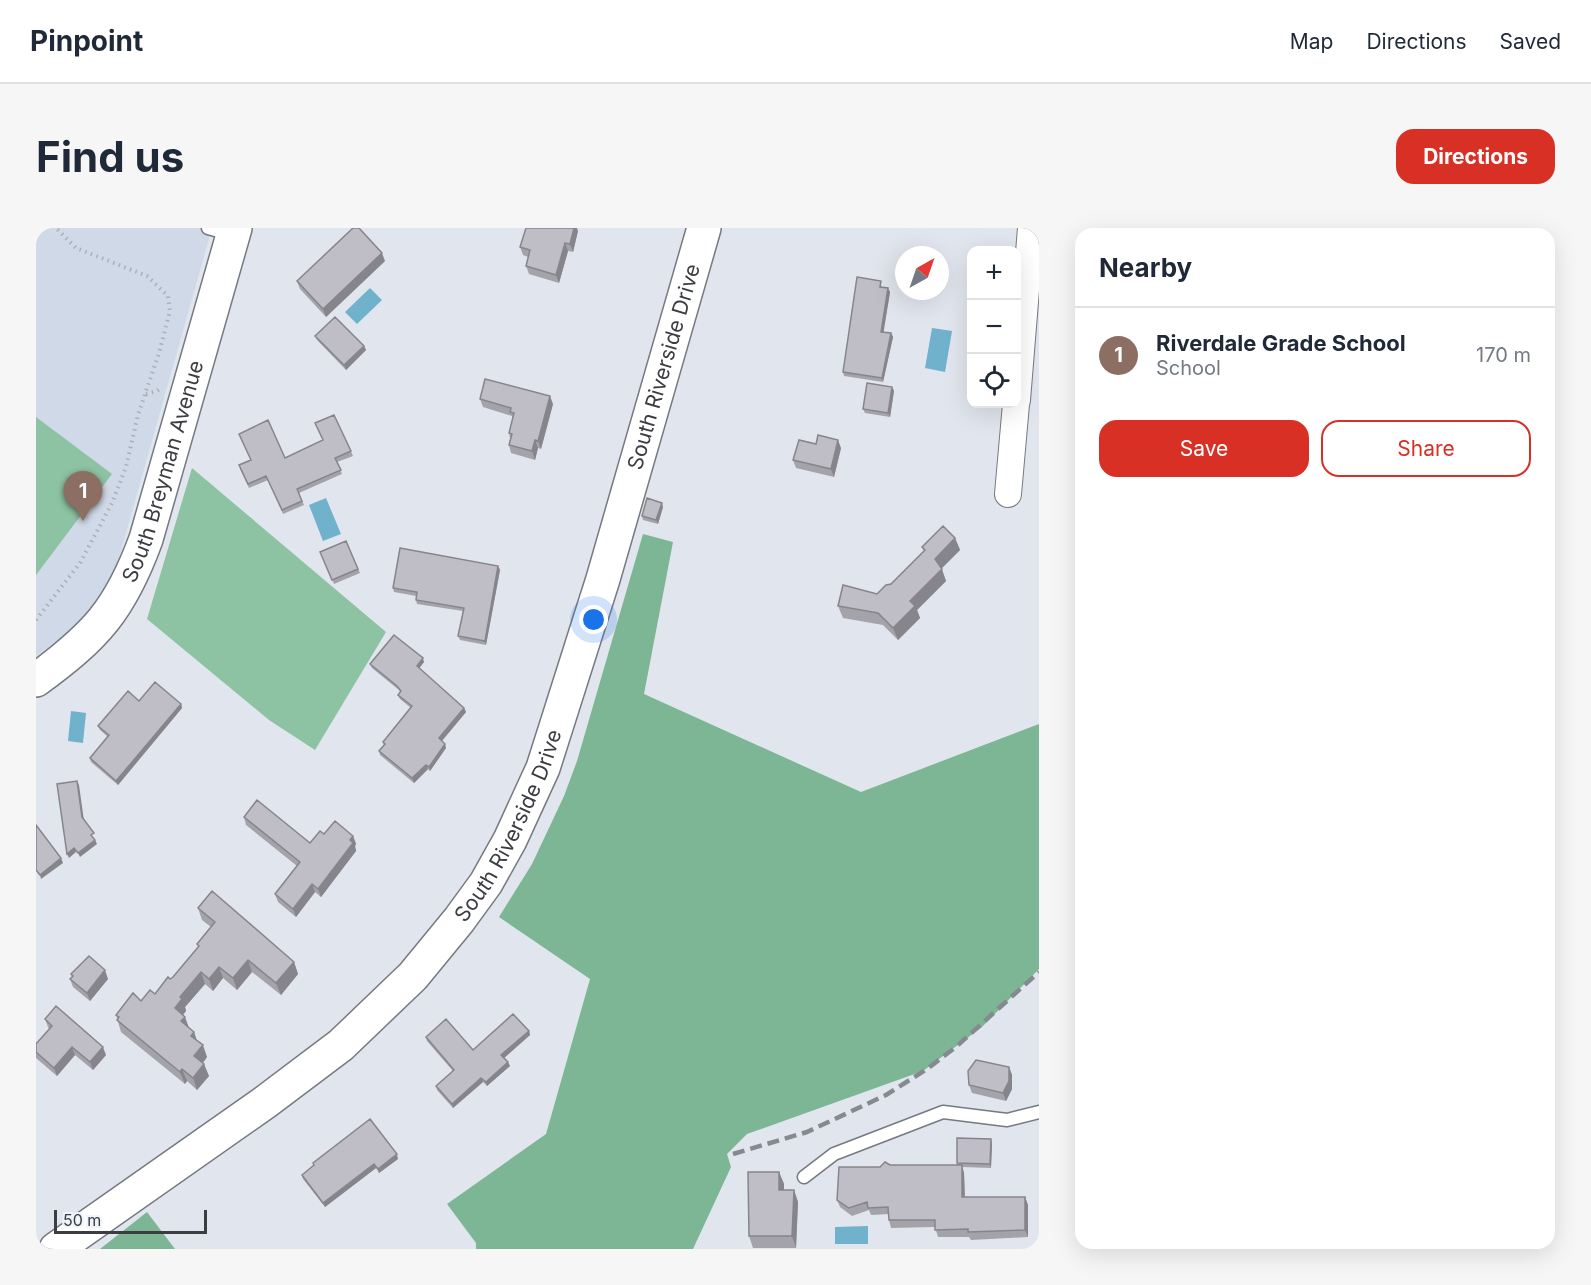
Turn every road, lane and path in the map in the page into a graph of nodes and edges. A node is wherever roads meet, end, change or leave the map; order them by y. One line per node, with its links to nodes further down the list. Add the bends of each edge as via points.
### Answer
1 (56, 228): 8 (path, via 76,248 147,276 168,296 170,311 112,504 80,563)
2 (704, 228): 12 (main road, South Riverside Drive, via 603,579 543,768 486,883 413,976 341,1045)
3 (1031, 228): 5 (street)
4 (225, 230): 9 (main road, South Breyman Avenue, via 149,528 136,565 98,628)
5 (1020, 354)
6 (1015, 408): 7 (street)
7 (1008, 494)
8 (36, 620)
9 (36, 680)
10 (1039, 1112): 11 (lane, via 1007,1120 944,1112 834,1154)
11 (804, 1177)
12 (56, 1249)

